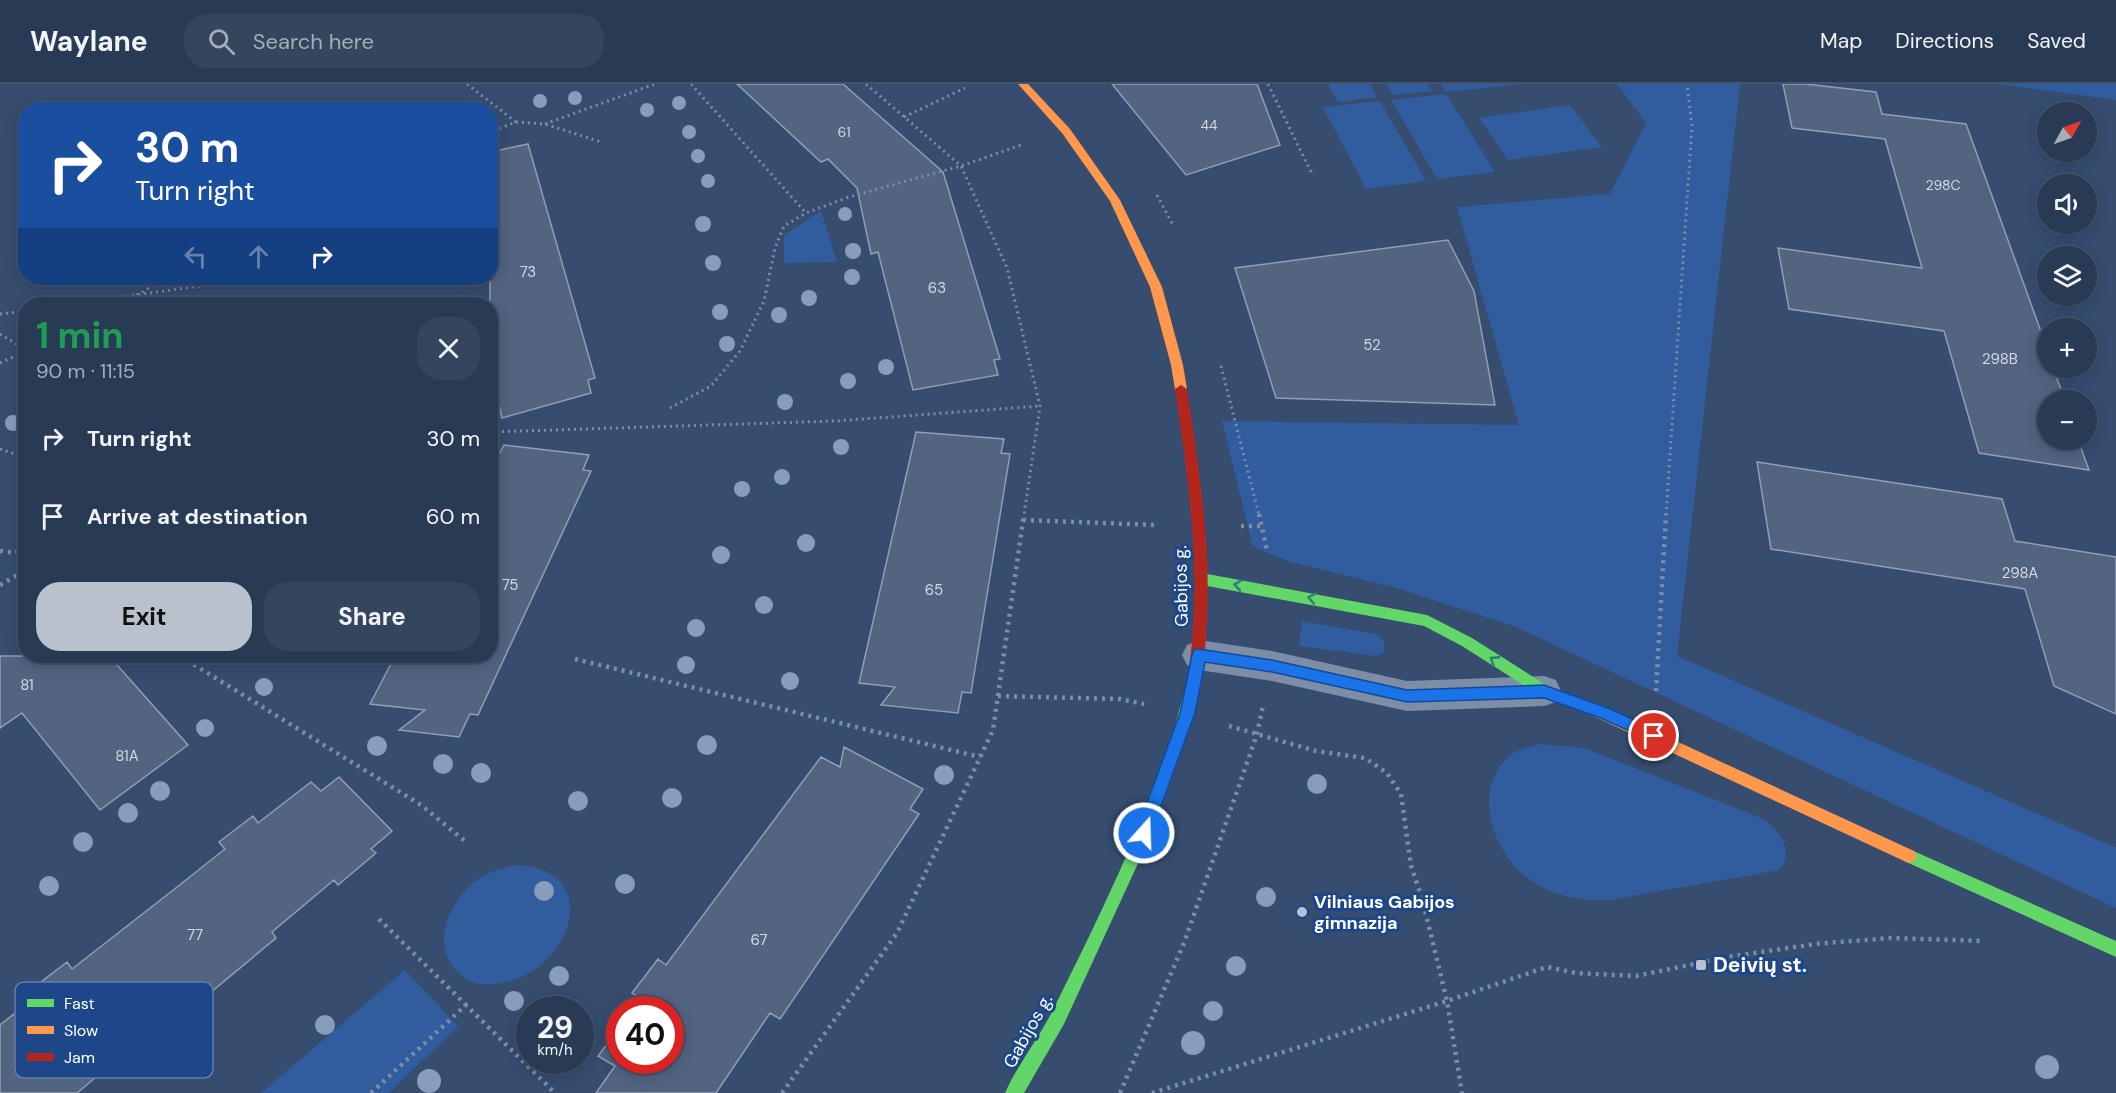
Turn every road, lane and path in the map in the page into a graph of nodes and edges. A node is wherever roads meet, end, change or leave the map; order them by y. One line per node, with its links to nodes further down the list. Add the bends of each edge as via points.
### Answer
1 (467, 84): 9 (path)
2 (655, 84): 13 (path)
3 (691, 84): 19 (path)
4 (866, 84): 11 (path)
5 (1023, 84): 36 (street, Gabijos g., via 1066,131 1115,200 1156,287 1177,365)
6 (1268, 84): 18 (path)
7 (1687, 84): 50 (path, via 1692,126)
8 (964, 88): 11 (path)
9 (490, 102)
10 (498, 108): 12 (path)
11 (904, 117): 17 (path)
12 (516, 122): 13 (path); 14 (path)
13 (545, 124): 15 (path)
14 (498, 129)
15 (601, 142)
16 (1021, 145): 17 (path)
17 (961, 166): 19 (path, via 849,196); 30 (path, via 1007,268)
18 (1313, 176)
19 (806, 213): 31 (path, via 784,226 775,248 764,301 740,351 711,386)
20 (156, 285): 22 (path)
21 (210, 285): 22 (path)
22 (140, 296): 23 (path)
23 (132, 297)
24 (18, 312): 25 (path)
25 (0, 315)
26 (0, 334): 27 (path)
27 (18, 345)
28 (18, 354): 29 (path)
29 (0, 363)
30 (1040, 406): 32 (path, via 922,417); 35 (path)
31 (670, 408)
32 (498, 432)
33 (0, 449): 34 (path)
34 (18, 455)
35 (1023, 520): 36 (path); 48 (path)
36 (1197, 526): 37 (path); 42 (street, Gabijos g.)
37 (1261, 526)
38 (18, 549): 40 (path)
39 (0, 551): 40 (path)
40 (17, 553)
41 (18, 575): 43 (path)
42 (1202, 579): 44 (street, Gabijos g.); 47 (street, one-way to 42, via 1427,621)
43 (0, 585)
44 (1199, 655): 47 (street, via 1272,666 1407,696); 49 (street, Gabijos g.)
45 (575, 658): 51 (path)
46 (191, 663): 52 (path, via 421,805)
47 (1544, 691): 50 (street)
48 (998, 696): 49 (path, via 1120,699); 51 (path, via 993,730)
49 (1187, 713): 56 (path, via 1316,751 1365,758 1387,773 1401,794 1412,866); 61 (street, Gabijos g., via 1144,833 1058,1018)
50 (1654, 736): 55 (street)
51 (980, 757): 60 (path, via 897,933)
52 (466, 842)
53 (379, 919): 57 (path)
54 (1989, 941): 56 (path, via 1891,938 1815,944 1636,976 1576,973 1547,967)
55 (2116, 949)
56 (1447, 1001): 62 (path); 63 (path)
57 (466, 1005): 58 (path); 59 (path)
58 (372, 1093)
59 (555, 1093)
60 (782, 1093)
61 (1014, 1093)
62 (1152, 1093)
63 (1462, 1093)

